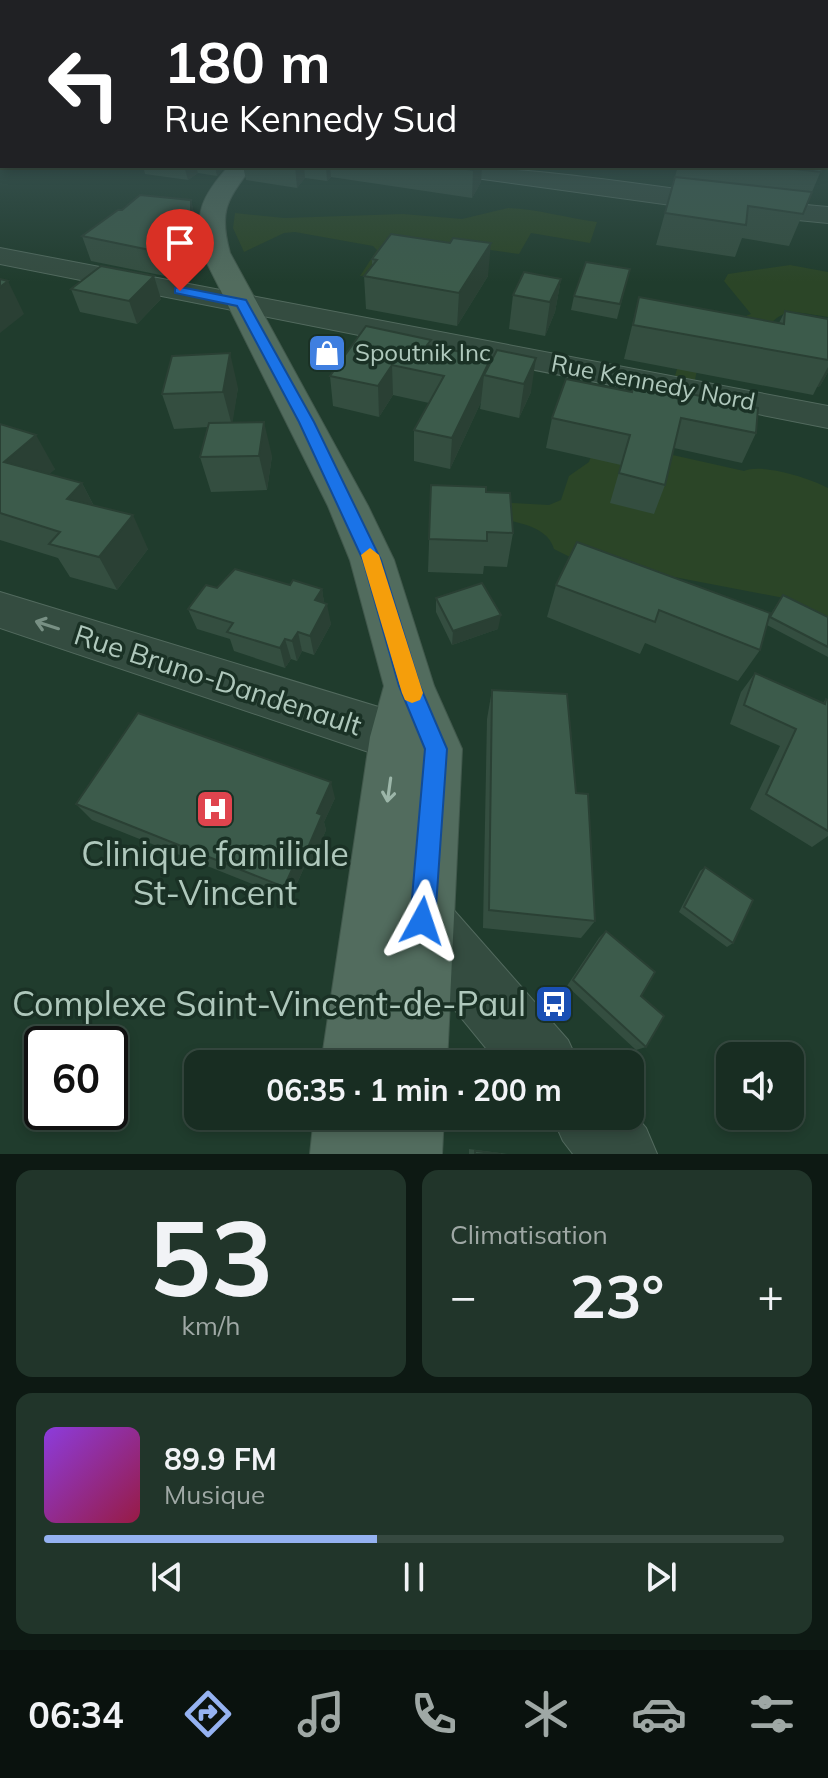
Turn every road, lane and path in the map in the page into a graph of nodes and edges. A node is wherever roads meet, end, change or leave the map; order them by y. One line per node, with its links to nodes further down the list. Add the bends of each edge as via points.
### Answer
1 (235, 174): 5 (main road, via 216,201 209,226 216,253)
2 (584, 175): 3 (street)
3 (828, 218)
4 (3, 259): 5 (street, Rue Kennedy Nord)
5 (242, 303): 6 (street, Rue Kennedy Nord); 8 (main road, via 307,422 372,560)
6 (828, 417)
7 (0, 610): 8 (street, Rue Bruno-Dandenault, one-way to 7)
8 (414, 724): 9 (main road); 10 (main road, one-way to 10)
9 (422, 921): 11 (main road); 12 (street)
10 (358, 1050)
11 (413, 1050)
12 (532, 1050)
13 (349, 1130): 16 (main road)
14 (407, 1130): 17 (main road)
15 (600, 1130): 18 (street)
16 (347, 1154)
17 (405, 1154)
18 (620, 1154)

